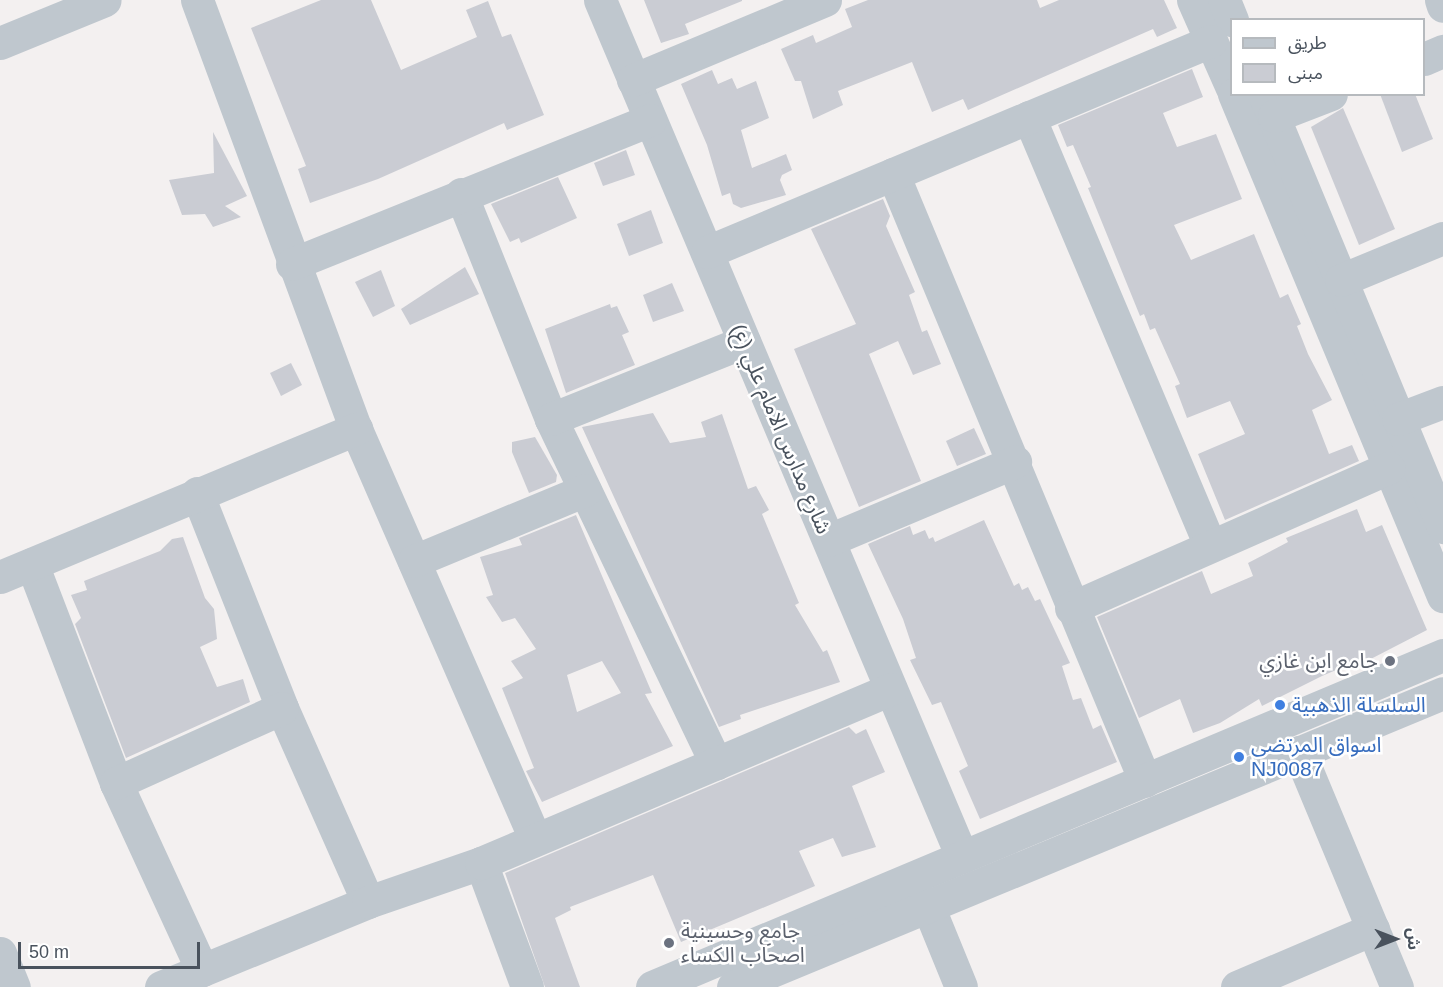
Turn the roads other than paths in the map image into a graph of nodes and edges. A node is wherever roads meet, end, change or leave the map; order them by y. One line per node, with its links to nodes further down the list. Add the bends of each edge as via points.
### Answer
1 (105, 0): 9 (street)
2 (197, 0): 25 (street)
3 (600, 0): 15 (street, شارع مدارس الامام علي (ع))
4 (822, 0): 15 (street)
5 (1193, 0): 10 (street)
6 (1224, 0): 10 (street)
7 (1441, 0): 8 (street)
8 (1443, 6)
9 (56, 9): 11 (street)
10 (1222, 30): 14 (street); 19 (street)
11 (0, 43)
12 (1443, 51): 13 (street)
13 (1425, 59)
14 (1230, 76)
15 (633, 80): 20 (street, شارع مدارس الامام علي (ع))
16 (1235, 96): 33 (street)
17 (1320, 96): 18 (street)
18 (1269, 105): 26 (street)
19 (1029, 117): 21 (street); 38 (street)
20 (650, 120): 22 (street); 24 (street, شارع مدارس الامام علي (ع))
21 (893, 174): 24 (street); 32 (street)
22 (461, 194): 25 (street); 29 (street)
23 (1443, 238): 26 (street)
24 (707, 252): 27 (street, شارع مدارس الامام علي (ع))
25 (292, 264): 31 (street)
26 (1341, 280): 30 (street)
27 (744, 342): 29 (street); 37 (street, شارع مدارس الامام علي (ع))
28 (1443, 402): 30 (street)
29 (551, 419): 34 (street)
30 (1398, 419): 36 (street)
31 (356, 429): 35 (street); 39 (street)
32 (1015, 462): 37 (street); 43 (street)
33 (1389, 468): 36 (street); 38 (street)
34 (585, 490): 39 (street); 49 (street)
35 (197, 493): 40 (street); 47 (street)
36 (1429, 516): 42 (street)
37 (830, 540): 45 (street, شارع مدارس الامام علي (ع))
38 (1210, 545): 43 (street)
39 (414, 561): 52 (street)
40 (32, 564): 41 (street); 51 (street)
41 (0, 577)
42 (1443, 597)
43 (1071, 608): 50 (street)
44 (1443, 655): 50 (street)
45 (891, 689): 49 (street); 53 (street, شارع مدارس الامام علي (ع))
46 (1443, 693): 48 (street)
47 (282, 708): 51 (street); 55 (street)
48 (1299, 752): 56 (street); 57 (street)
49 (716, 764): 52 (street)
50 (1145, 781): 53 (street)
51 (116, 783): 59 (street)
52 (534, 837): 54 (street)
53 (962, 857): 64 (street)
54 (481, 863): 55 (street); 63 (street)
55 (368, 902): 59 (street)
56 (928, 906): 60 (street); 65 (street)
57 (1373, 929): 66 (street); 67 (street)
58 (0, 953): 61 (street)
59 (202, 969): 62 (street)
60 (753, 983)
61 (14, 987)
62 (161, 987)
63 (528, 987)
64 (652, 987)
65 (961, 987)
66 (1237, 987)
67 (1397, 987)

